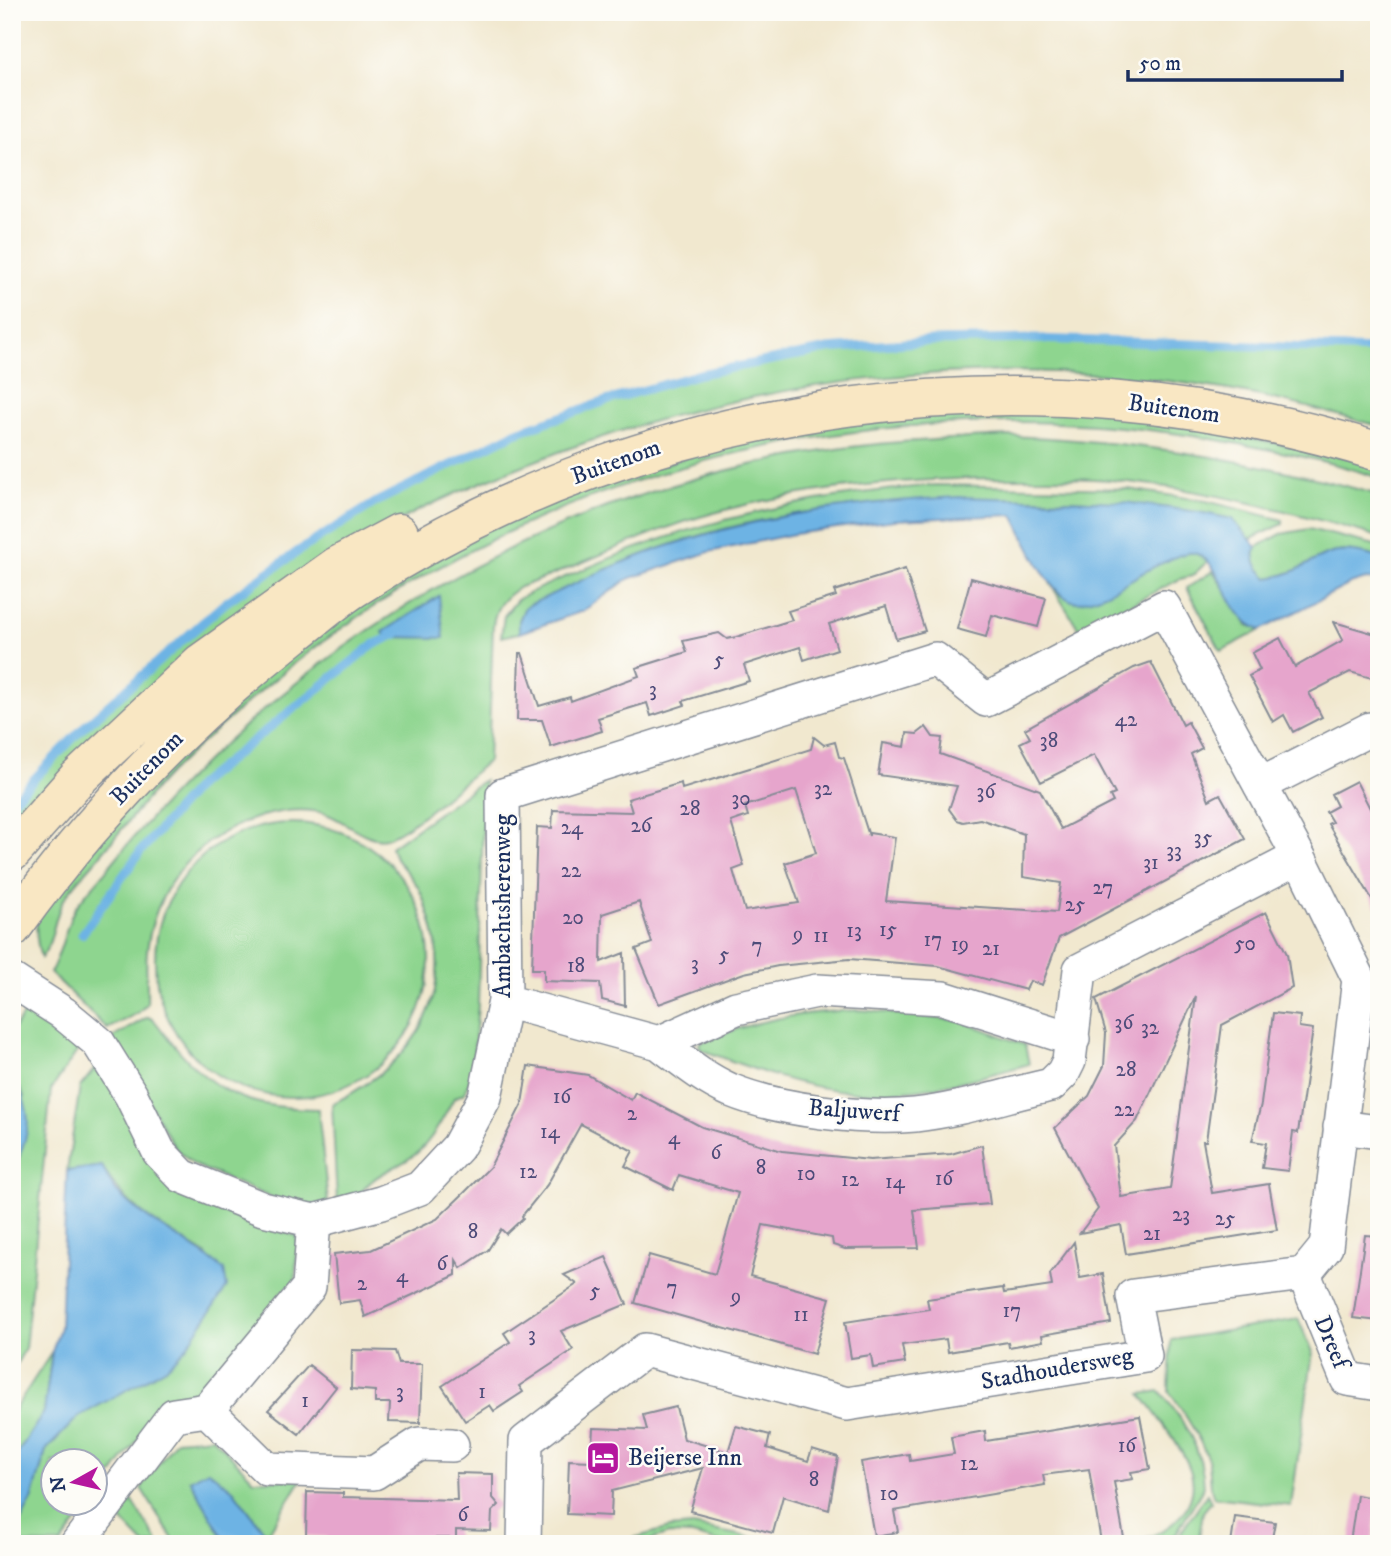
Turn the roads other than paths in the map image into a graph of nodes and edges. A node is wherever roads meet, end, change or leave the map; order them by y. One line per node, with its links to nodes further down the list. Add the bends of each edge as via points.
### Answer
1 (1379, 436): 5 (main road, Buitenom, via 1221,398 1086,383 1008,381 930,382 765,402 610,441 460,501 337,566 201,663 77,779)
2 (1379, 452): 7 (main road, Buitenom, via 1218,413 1087,397 1009,395 933,397 757,420 618,458 469,521 351,590 226,688 108,807)
3 (1379, 732): 4 (street, via 1370,729)
4 (1260, 785): 6 (street); 9 (street, Ambachtsherenweg, via 1164,607 986,700 935,659 503,795)
5 (12, 852)
6 (1299, 857): 10 (street, Baljuwerf, via 1080,970); 12 (street, via 1359,979)
7 (12, 928)
8 (12, 980): 14 (street, Ambachtsherenweg, via 64,1013 98,1042 159,1152 182,1176 263,1209)
9 (505, 1001): 11 (street, Baljuwerf); 14 (street, Ambachtsherenweg, via 485,1097 458,1147 420,1188)
10 (1073, 1039): 11 (street, via 943,998 817,990 736,1008); 11 (street, Baljuwerf, via 1069,1061 1051,1085 916,1115 861,1116 795,1107 732,1091 699,1074)
11 (659, 1043)
12 (1340, 1126): 13 (street); 15 (street, via 1325,1247)
13 (1379, 1132)
14 (314, 1221): 17 (street, via 309,1287)
15 (1304, 1273): 16 (street, Dreef, via 1347,1379); 20 (street, Stadhoudersweg, via 1133,1296 1144,1356 847,1404 645,1350 526,1441)
16 (1379, 1384)
17 (207, 1410): 18 (street, via 267,1469 374,1473 419,1444); 19 (street, via 174,1415)
18 (452, 1445)
19 (78, 1544)
20 (524, 1544)

